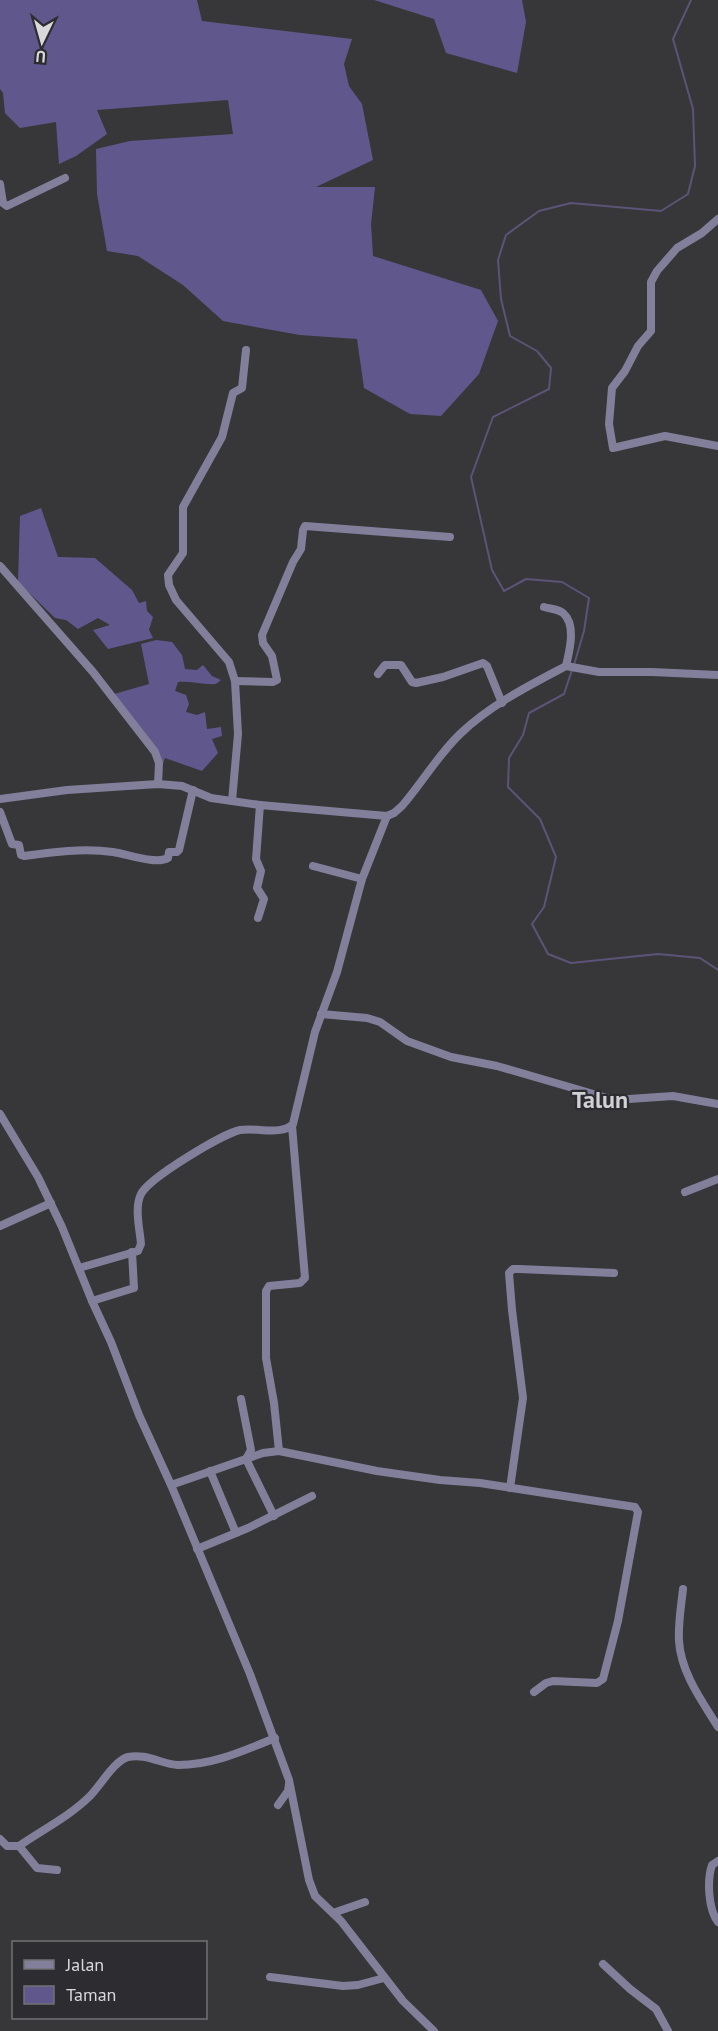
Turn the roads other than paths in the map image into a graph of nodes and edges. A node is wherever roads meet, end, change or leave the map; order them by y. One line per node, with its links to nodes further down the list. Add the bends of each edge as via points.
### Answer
1 (66, 177): 2 (street, via 7,206)
2 (0, 184)
3 (718, 219): 5 (street, via 677,249 651,282 651,331 612,388 609,424 614,448 665,435)
4 (246, 350): 12 (street, via 243,386 234,392 222,437 185,503 183,553 168,575 176,600 229,662)
5 (718, 446)
6 (450, 537): 12 (street, via 305,526 301,549 262,634 277,680)
7 (0, 566): 14 (street, via 93,672 155,752)
8 (544, 608): 9 (street, via 561,612 568,619)
9 (568, 666): 11 (street, via 599,672); 13 (street)
10 (378, 674): 13 (street, via 385,665 401,665 416,683 483,663)
11 (718, 675)
12 (235, 681): 17 (street, via 238,734)
13 (502, 703): 20 (street, via 459,735 407,800)
14 (158, 784): 15 (street); 16 (street)
15 (193, 790): 17 (street); 19 (street, via 179,850 169,852 168,858 160,861 111,852 64,850 24,856 19,845 12,844)
16 (0, 799)
17 (232, 801): 18 (street)
18 (260, 805): 20 (street); 23 (street, via 256,859 261,871 257,889 264,899)
19 (0, 812)
20 (387, 816): 22 (street)
21 (313, 866): 22 (street)
22 (362, 879): 24 (street, via 337,972)
23 (258, 918)
24 (321, 1014): 25 (street, via 367,1018 380,1022 407,1041 451,1057 497,1066 614,1100 673,1096); 27 (street)
25 (718, 1104)
26 (0, 1114): 30 (street)
27 (292, 1126): 32 (street, via 231,1133 153,1183 140,1195 141,1244 138,1251); 37 (street, via 305,1278 266,1290 266,1358)
28 (718, 1179): 29 (street)
29 (685, 1192)
30 (51, 1203): 31 (street); 33 (street)
31 (0, 1226)
32 (132, 1252): 33 (street); 35 (street, via 134,1288)
33 (79, 1268): 35 (street)
34 (614, 1273): 41 (street, via 513,1269 509,1274 523,1398)
35 (92, 1301): 40 (street)
36 (241, 1399): 38 (street, via 250,1450)
37 (279, 1451): 38 (street); 41 (street, via 377,1472)
38 (246, 1459): 39 (street); 43 (street)
39 (210, 1471): 40 (street); 44 (street)
40 (171, 1485): 45 (street)
41 (510, 1488): 47 (street, via 632,1506 638,1511 603,1679 597,1683 549,1682)
42 (312, 1496): 43 (street)
43 (274, 1516): 44 (street)
44 (237, 1533): 45 (street)
45 (197, 1549): 49 (street)
46 (683, 1589): 48 (street, via 679,1629 683,1663)
47 (534, 1692)
48 (718, 1727)
49 (275, 1738): 50 (street); 53 (street, via 210,1761 179,1765 139,1756 124,1759 82,1803)
50 (289, 1779): 51 (street, via 288,1791); 57 (street, via 311,1888)
51 (278, 1804)
52 (0, 1839): 53 (street, via 7,1846)
53 (19, 1846): 55 (street, via 37,1868)
54 (718, 1861): 58 (street, via 712,1865 710,1878 712,1906)
55 (57, 1869)
56 (365, 1902): 57 (street)
57 (333, 1913): 61 (street)
58 (718, 1922)
59 (603, 1964): 63 (street, via 656,2009)
60 (270, 1977): 61 (street, via 343,1986)
61 (384, 1978): 62 (street)
62 (434, 2031)
63 (668, 2031)

